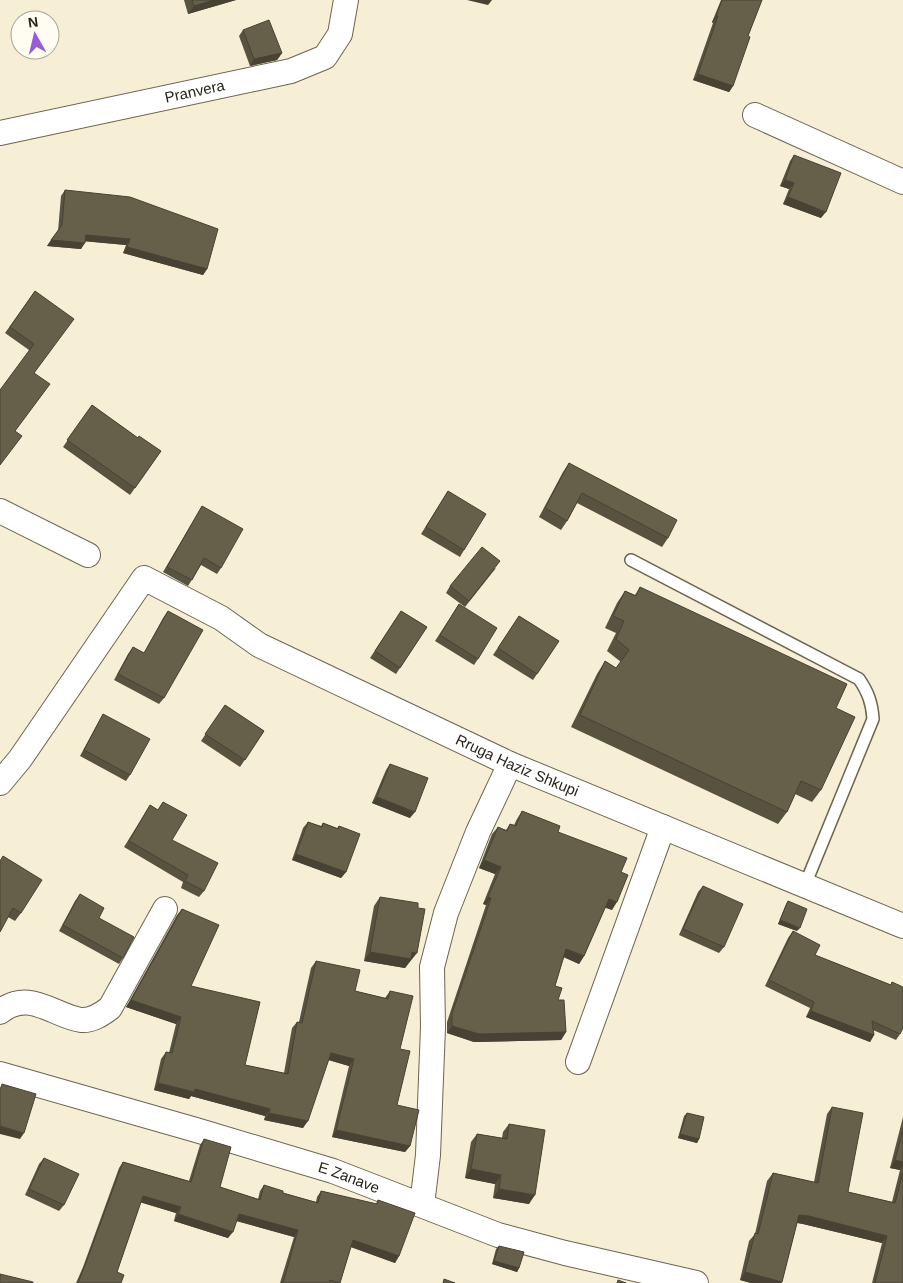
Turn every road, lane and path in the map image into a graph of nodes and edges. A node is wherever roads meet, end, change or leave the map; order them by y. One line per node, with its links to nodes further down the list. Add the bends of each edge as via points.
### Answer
1 (346, 0): 3 (street, Pranvera, via 340,34 325,57 291,71)
2 (755, 115): 4 (street)
3 (0, 133)
4 (903, 182)
5 (0, 511): 6 (street)
6 (88, 555)
7 (631, 560): 11 (lane, via 859,679 868,691 873,719)
8 (510, 764): 9 (street, Rruga Haziz Shkupi, via 260,645 221,618 144,578); 10 (street, Rruga Haziz Shkupi); 17 (street, via 478,832 446,913 432,967 428,1155)
9 (0, 783)
10 (663, 827): 11 (street, Rruga Haziz Shkupi); 15 (street)
11 (805, 885): 13 (street, Rruga Haziz Shkupi)
12 (165, 909): 14 (street, via 110,1008 95,1018 82,1020 32,1002 8,1005)
13 (903, 926)
14 (0, 1012)
15 (578, 1062)
16 (0, 1074): 17 (street, E Zanave, via 333,1171)
17 (422, 1205): 18 (street, E Zanave, via 498,1236)
18 (696, 1283)

